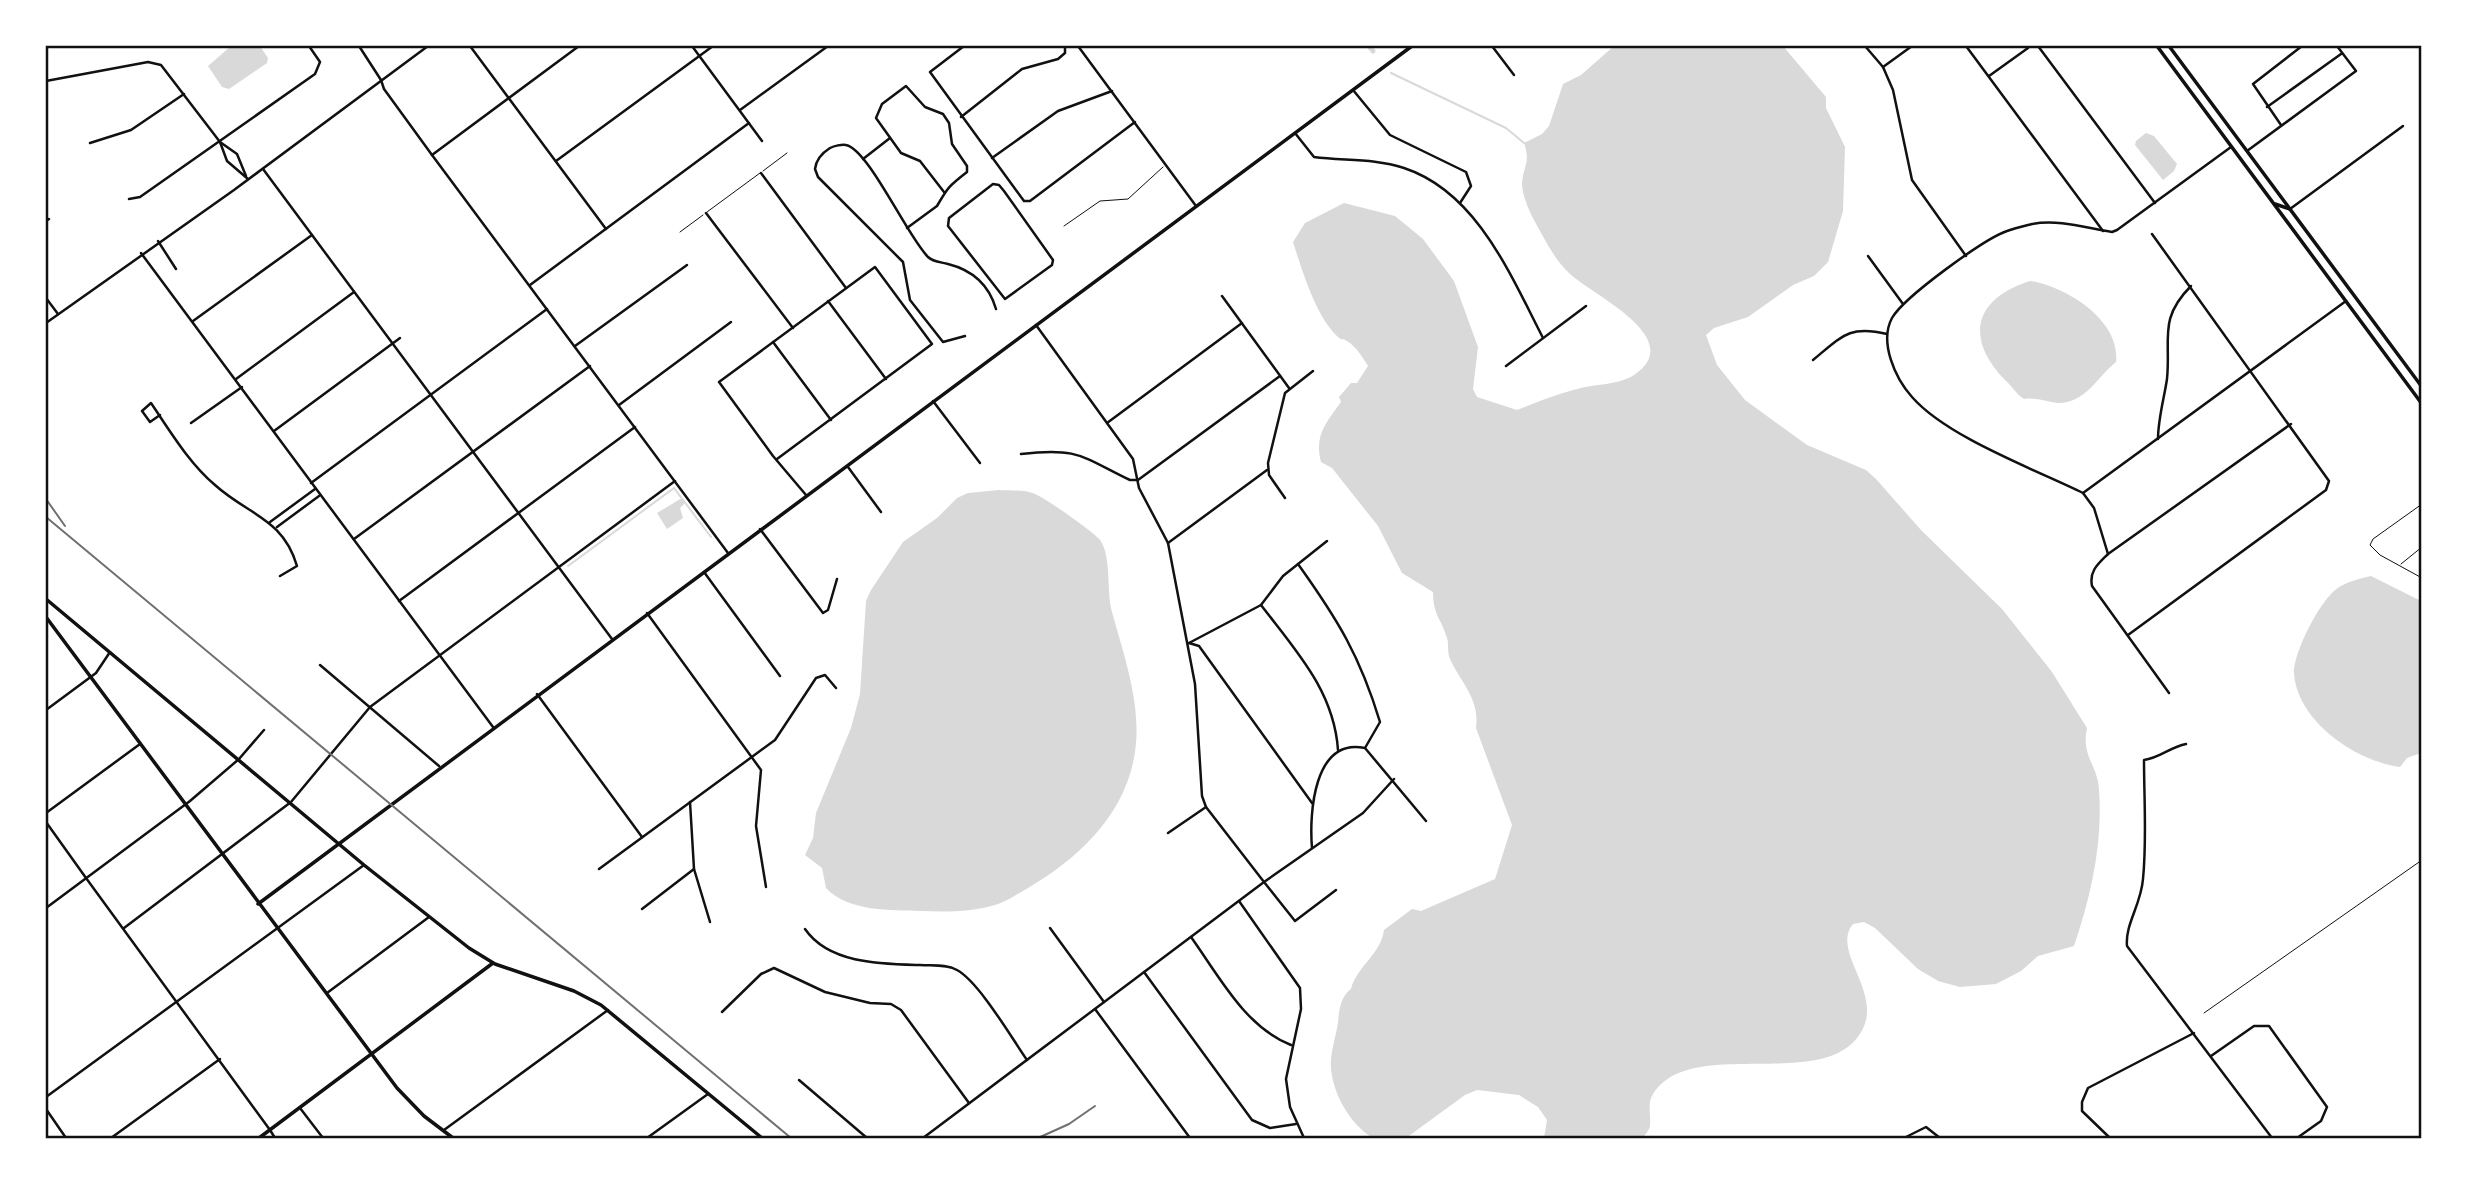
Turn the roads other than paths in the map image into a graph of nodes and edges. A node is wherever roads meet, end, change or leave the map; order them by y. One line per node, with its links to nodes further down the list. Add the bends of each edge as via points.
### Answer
1 (309, 46): 45 (street, via 320,62 315,74)
2 (359, 46): 28 (street)
3 (428, 46): 28 (street)
4 (470, 46): 33 (street)
5 (579, 46): 33 (street)
6 (692, 46): 24 (street)
7 (713, 46): 24 (street)
8 (828, 46): 35 (street)
9 (964, 46): 36 (street, via 930,72)
10 (1065, 46): 36 (street, via 1058,59 1022,69)
11 (1078, 46): 31 (street)
12 (1412, 46): 30 (main road)
13 (1492, 46): 26 (street)
14 (1865, 46): 25 (street)
15 (1912, 46): 25 (street)
16 (1966, 46): 27 (street)
17 (2038, 46): 64 (street)
18 (2157, 46): 46 (main road)
19 (2169, 46): 48 (main road)
20 (2302, 46): 34 (street, via 2253,84)
21 (2337, 46): 23 (street)
22 (2028, 48): 27 (street)
23 (2342, 53): 34 (street); 39 (street, via 2356,71)
24 (699, 56): 35 (street); 54 (street)
25 (1883, 67): 79 (street, via 1900,110 1912,180)
26 (1514, 75)
27 (1989, 76): 73 (street)
28 (381, 80): 50 (street); 56 (street)
29 (46, 81): 32 (street, via 154,62 164,67)
30 (1353, 90): 41 (main road); 63 (street, via 1390,135 1466,172 1471,186)
31 (1112, 91): 37 (street); 52 (street, via 1058,111)
32 (184, 94): 44 (street, via 131,130); 45 (street)
33 (509, 98): 50 (street); 54 (street)
34 (2267, 107): 39 (street)
35 (740, 110): 38 (street)
36 (961, 117): 52 (street)
37 (1135, 122): 52 (street, via 1030,201 1024,201); 55 (street)
38 (749, 123): 43 (street); 72 (street)
39 (2281, 125): 48 (street)
40 (2403, 126): 66 (street)
41 (1295, 133): 63 (street, via 1314,157 1405,168); 65 (main road)
42 (890, 138): 53 (street); 59 (street, via 901,153 919,161); 59 (street, via 876,118 877,111 906,86 925,107 943,114 952,144 967,166 967,172)
43 (762, 141)
44 (90, 142)
45 (219, 142): 47 (street); 51 (street); 60 (street, via 140,197)
46 (2231, 147): 62 (main road); 64 (street)
47 (232, 150): 51 (street); 58 (street)
48 (2247, 151): 66 (main road)
49 (788, 153): 57 (lane)
50 (432, 155): 83 (street)
51 (225, 156): 58 (street)
52 (992, 158)
53 (863, 159): 70 (street); 103 (street, via 844,144 820,156 815,169 853,215 903,262 910,300 943,342)
54 (556, 161): 72 (street)
55 (1166, 164): 65 (street); 69 (lane, via 1128,199 1100,201)
56 (263, 168): 58 (street); 76 (street)
57 (761, 173): 67 (lane); 85 (street)
58 (248, 179): 77 (street)
59 (944, 192): 70 (street, via 937,206)
60 (130, 199)
61 (971, 199): 61 (street, via 949,218 948,226 1002,297 1008,298 1053,260 999,185 988,186)
62 (2273, 203): 66 (main road); 68 (main road)
63 (1459, 204): 105 (street, via 1492,242)
64 (2155, 204): 73 (street, via 2117,230)
65 (1196, 206): 100 (main road)
66 (2290, 209): 71 (main road)
67 (706, 213): 74 (lane); 101 (street)
68 (2288, 223): 71 (main road); 90 (main road)
69 (1064, 226)
70 (906, 228): 94 (street, via 931,260 972,272)
71 (2304, 228): 119 (main road)
72 (607, 229): 83 (street)
73 (2103, 231): 79 (street, via 2051,221 2031,224 2005,231)
74 (680, 232)
75 (2152, 234): 84 (street)
76 (313, 235): 86 (street); 96 (street)
77 (158, 241): 78 (street); 82 (street)
78 (141, 253): 95 (street); 96 (street)
79 (1966, 256): 91 (street)
80 (1868, 257): 91 (street)
81 (687, 265): 108 (street)
82 (176, 268)
83 (530, 285): 93 (street)
84 (2191, 286): 112 (street); 131 (street, via 2167,324 2167,378)
85 (846, 288): 89 (street); 116 (street, via 875,267 932,344)
86 (354, 292): 107 (street); 115 (street)
87 (1222, 296): 99 (street)
88 (46, 298): 95 (street)
89 (828, 301): 101 (street); 116 (street)
90 (2346, 301): 112 (street); 122 (main road)
91 (1903, 304): 102 (street, via 1891,319)
92 (1586, 306): 105 (street)
93 (547, 309): 108 (street); 120 (street)
94 (996, 309)
95 (58, 314): 97 (street)
96 (193, 321): 115 (street)
97 (46, 323)
98 (732, 323): 123 (street)
99 (1242, 323): 114 (street); 126 (street)
100 (1036, 325): 121 (main road); 126 (street)
101 (793, 328): 106 (street)
102 (1887, 334): 109 (street, via 1852,331); 142 (street, via 1894,367 1911,396 1926,410 1950,428)
103 (965, 336)
104 (400, 338): 107 (street)
105 (1543, 338): 111 (street)
106 (774, 342): 125 (street); 134 (street, via 719,382)
107 (392, 343): 120 (street); 130 (street)
108 (575, 346): 110 (street)
109 (1813, 360)
110 (590, 366): 123 (street); 132 (street)
111 (1506, 366)
112 (2252, 369): 128 (street); 131 (street)
113 (1313, 371): 118 (street)
114 (1280, 376): 118 (street); 138 (street)
115 (236, 379): 117 (street)
116 (886, 379): 125 (street)
117 (242, 387): 127 (street); 130 (street)
118 (1289, 387): 137 (street)
119 (2421, 387)
120 (430, 394): 132 (street); 140 (street)
121 (933, 401): 135 (street); 136 (main road)
122 (2421, 404)
123 (619, 405): 129 (street)
124 (160, 415): 124 (street, via 150,422 142,411 151,403); 151 (street, via 198,469)
125 (831, 419): 134 (street)
126 (1107, 422): 138 (street, via 1133,459)
127 (191, 423)
128 (2291, 424): 159 (street); 172 (street, via 2328,476 2326,490)
129 (635, 426): 139 (street); 150 (street)
130 (274, 431): 140 (street)
131 (2158, 439): 142 (street)
132 (472, 452): 150 (street); 154 (street)
133 (1021, 454): 138 (street, via 1075,454)
134 (777, 459): 145 (street)
135 (980, 463)
136 (847, 465): 145 (main road); 149 (street)
137 (1267, 470): 146 (street); 156 (street)
138 (1138, 480): 156 (street)
139 (675, 481): 158 (street); 161 (street)
140 (311, 483): 141 (street)
141 (315, 489): 143 (street); 144 (street)
142 (2083, 493): 159 (street, via 2094,508)
143 (306, 495): 147 (street); 151 (street)
144 (320, 495): 147 (street); 154 (street)
145 (806, 495): 153 (main road)
146 (1285, 498)
147 (312, 501): 152 (street)
148 (2421, 504): 162 (lane, via 2373,539 2371,545 2380,555)
149 (881, 512)
150 (518, 514): 161 (street); 168 (street)
151 (270, 522): 152 (street)
152 (277, 527): 164 (street, via 292,548 297,566)
153 (760, 529): 158 (main road); 166 (street, via 823,614)
154 (354, 539): 168 (street)
155 (1327, 541): 160 (street)
156 (1168, 544): 174 (street)
157 (2421, 547): 162 (lane)
158 (728, 553): 163 (main road)
159 (2108, 554): 172 (street, via 2094,568 2092,586)
160 (1298, 564): 169 (street); 189 (street, via 1359,658 1380,722)
161 (558, 566): 173 (street); 176 (street)
162 (2400, 566): 165 (lane)
163 (703, 571): 170 (main road); 179 (street)
164 (280, 576)
165 (2421, 578)
166 (837, 579)
167 (46, 601): 175 (main road)
168 (399, 601): 176 (street)
169 (1261, 605): 174 (street); 190 (street, via 1317,679 1336,727)
170 (647, 612): 173 (main road); 191 (street)
171 (46, 617): 178 (main road)
172 (2127, 635): 181 (street)
173 (612, 639): 182 (main road)
174 (1189, 643): 197 (street, via 1199,646); 199 (street, via 1200,784)
175 (110, 652): 178 (street); 192 (main road)
176 (439, 654): 183 (street); 185 (street)
177 (320, 665): 183 (street)
178 (90, 677): 184 (street); 187 (main road)
179 (780, 677)
180 (836, 688): 191 (street, via 825,675 816,678 775,740)
181 (2169, 693)
182 (537, 694): 185 (main road); 204 (street)
183 (370, 707): 193 (street); 195 (street)
184 (46, 710)
185 (493, 727): 193 (main road)
186 (264, 730): 192 (street)
187 (140, 744): 198 (main road); 200 (street)
188 (2186, 744): 236 (street, via 2144,760 2143,880 2139,908 2126,936 2132,956)
189 (1365, 748): 190 (street); 194 (street)
190 (1338, 750): 197 (street, via 1323,772)
191 (752, 756): 196 (street); 214 (street, via 761,770 756,826)
192 (239, 759): 195 (main road); 198 (street)
193 (439, 766): 205 (main road)
194 (1394, 779): 201 (street); 206 (street, via 1363,813)
195 (291, 802): 205 (main road); 207 (street)
196 (690, 802): 204 (street); 211 (street)
197 (1312, 803): 206 (street)
198 (185, 804): 207 (main road); 212 (street)
199 (1206, 807): 203 (street); 213 (street)
200 (46, 813)
201 (1426, 821)
202 (46, 822): 212 (street)
203 (1168, 833)
204 (642, 837): 210 (street)
205 (339, 844): 209 (main road); 217 (main road)
206 (1312, 848): 213 (street)
207 (222, 855): 217 (main road); 222 (street)
208 (2421, 860): 235 (lane)
209 (364, 865): 220 (main road); 225 (street)
210 (599, 869)
211 (694, 869): 219 (street); 221 (street)
212 (86, 878): 218 (street); 222 (street)
213 (1264, 882): 215 (street, via 1295,921); 216 (street)
214 (766, 887)
215 (1336, 890)
216 (1239, 901): 226 (street); 237 (street, via 1300,988 1301,1009)
217 (258, 904): 225 (main road)
218 (46, 908)
219 (642, 909)
220 (429, 917): 227 (main road); 229 (street)
221 (710, 922)
222 (124, 928): 231 (street)
223 (1050, 928): 230 (street)
224 (805, 929): 241 (street, via 820,945 851,958 956,969 973,984)
225 (277, 930): 229 (main road); 231 (street)
226 (1191, 937): 228 (street); 237 (street, via 1255,1024)
227 (493, 963): 233 (main road, via 574,991); 238 (main road)
228 (1144, 972): 230 (street); 248 (street, via 1252,1120 1270,1128)
229 (327, 993): 238 (main road)
230 (1104, 1002): 232 (street)
231 (180, 1003): 240 (street); 244 (street)
232 (1095, 1009): 241 (street); 261 (street)
233 (608, 1010): 243 (main road); 250 (street)
234 (722, 1012): 245 (street, via 761,974 774,968 825,992 891,1004 901,1010)
235 (2204, 1013)
236 (2194, 1033): 239 (street); 265 (street, via 2088,1088 2082,1111)
237 (1291, 1045): 248 (street, via 1286,1079)
238 (372, 1054): 246 (main road); 250 (main road, via 405,1097)
239 (2211, 1056): 266 (street); 267 (street, via 2254,1026 2269,1027 2327,1107 2321,1121)
240 (220, 1059): 249 (street); 252 (street)
241 (1027, 1059): 245 (street)
242 (799, 1080): 259 (street)
243 (708, 1094): 257 (street); 258 (main road)
244 (46, 1097)
245 (970, 1103): 260 (street)
246 (300, 1108): 249 (main road); 255 (street)
247 (46, 1109): 251 (street)
248 (1296, 1124): 262 (street)
249 (270, 1130): 253 (main road); 254 (street)
250 (443, 1131): 256 (main road)
251 (66, 1139)
252 (111, 1139)
253 (259, 1139)
254 (275, 1139)
255 (323, 1139)
256 (453, 1139)
257 (647, 1139)
258 (762, 1139)
259 (867, 1139)
260 (923, 1139)
261 (1190, 1139)
262 (1304, 1139)
263 (1904, 1139): 264 (street, via 1926,1127)
264 (1940, 1139)
265 (2110, 1139)
266 (2272, 1139)
267 (2297, 1139)

